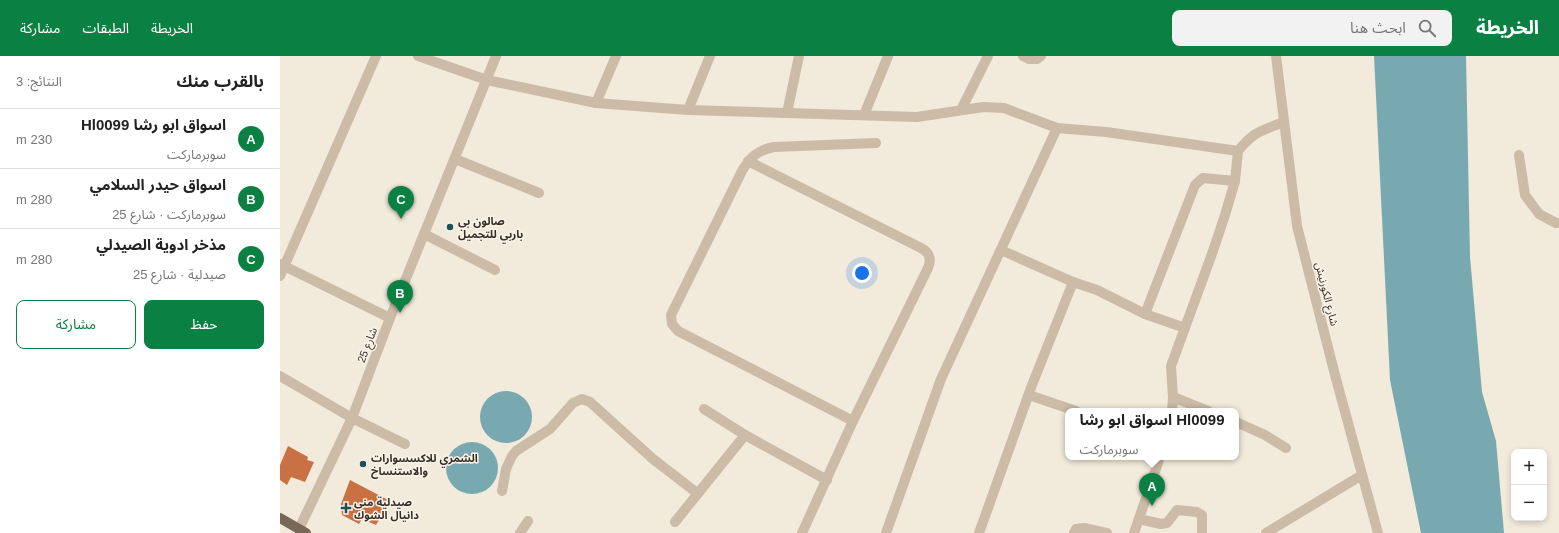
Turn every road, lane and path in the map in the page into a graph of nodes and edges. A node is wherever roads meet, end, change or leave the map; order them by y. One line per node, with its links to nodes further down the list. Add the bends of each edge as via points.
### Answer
1 (376, 56): 30 (street)
2 (418, 56): 12 (street)
3 (496, 56): 12 (street, شارع 25)
4 (616, 56): 13 (street)
5 (710, 56): 14 (street)
6 (799, 56): 16 (street)
7 (888, 56): 17 (street)
8 (988, 56): 15 (street)
9 (1023, 56): 10 (street, via 1037,59)
10 (1041, 56)
11 (1276, 56): 18 (street, شارع الكورنيش)
12 (487, 80): 13 (street); 23 (street, شارع 25)
13 (596, 103): 14 (street)
14 (688, 110): 16 (street)
15 (961, 110): 17 (street, via 917,117); 19 (street, via 1004,108)
16 (787, 113): 17 (street)
17 (864, 116)
18 (1284, 122): 21 (street, via 1258,132); 50 (street, شارع الكورنيش, via 1297,226)
19 (1057, 128): 21 (street, via 1106,132); 29 (street)
20 (876, 143): 24 (street, via 774,147 758,152)
21 (1238, 151): 25 (street)
22 (1518, 155): 27 (street, via 1525,195 1539,214)
23 (454, 159): 26 (street); 28 (street, شارع 25)
24 (748, 161): 44 (street, via 921,248 928,254 930,264); 44 (street, via 673,311 672,324 678,331)
25 (1235, 181): 33 (street, via 1203,178 1195,185); 35 (street)
26 (539, 193)
27 (1559, 223)
28 (424, 234): 31 (street); 34 (street, شارع 25)
29 (1001, 250): 32 (street); 62 (street, via 941,379)
30 (281, 269): 34 (street)
31 (495, 270)
32 (1073, 282): 33 (street, via 1097,290); 37 (street)
33 (1145, 314): 35 (street)
34 (390, 318): 43 (street, شارع 25)
35 (1185, 328): 38 (street, via 1171,366)
36 (280, 376): 43 (street)
37 (1029, 395): 40 (street); 63 (street)
38 (1173, 397): 41 (street); 42 (street)
39 (704, 408): 46 (street)
40 (1067, 408)
41 (1172, 408)
42 (1200, 408)
43 (352, 418): 47 (street); 58 (street, شارع 25)
44 (854, 421): 51 (street)
45 (1239, 423): 48 (street)
46 (745, 435): 51 (street); 53 (street)
47 (405, 444)
48 (1286, 448)
49 (1159, 460): 55 (street)
50 (1362, 475): 59 (street); 68 (street, شارع الكورنيش)
51 (827, 480): 61 (street)
52 (502, 491): 53 (street, via 506,469 516,451 550,429 573,403 582,399 590,402 653,459)
53 (697, 493): 57 (street)
54 (280, 518): 58 (main road)
55 (1139, 519): 66 (street); 67 (street, via 1160,524 1167,523 1177,510 1198,512 1202,515)
56 (528, 521): 60 (street)
57 (675, 522)
58 (303, 531)
59 (1270, 532)
60 (520, 533)
61 (802, 533)
62 (886, 533)
63 (979, 533)
64 (1074, 533): 65 (street, via 1084,528)
65 (1107, 533)
66 (1134, 533)
67 (1202, 533)
68 (1378, 533)

